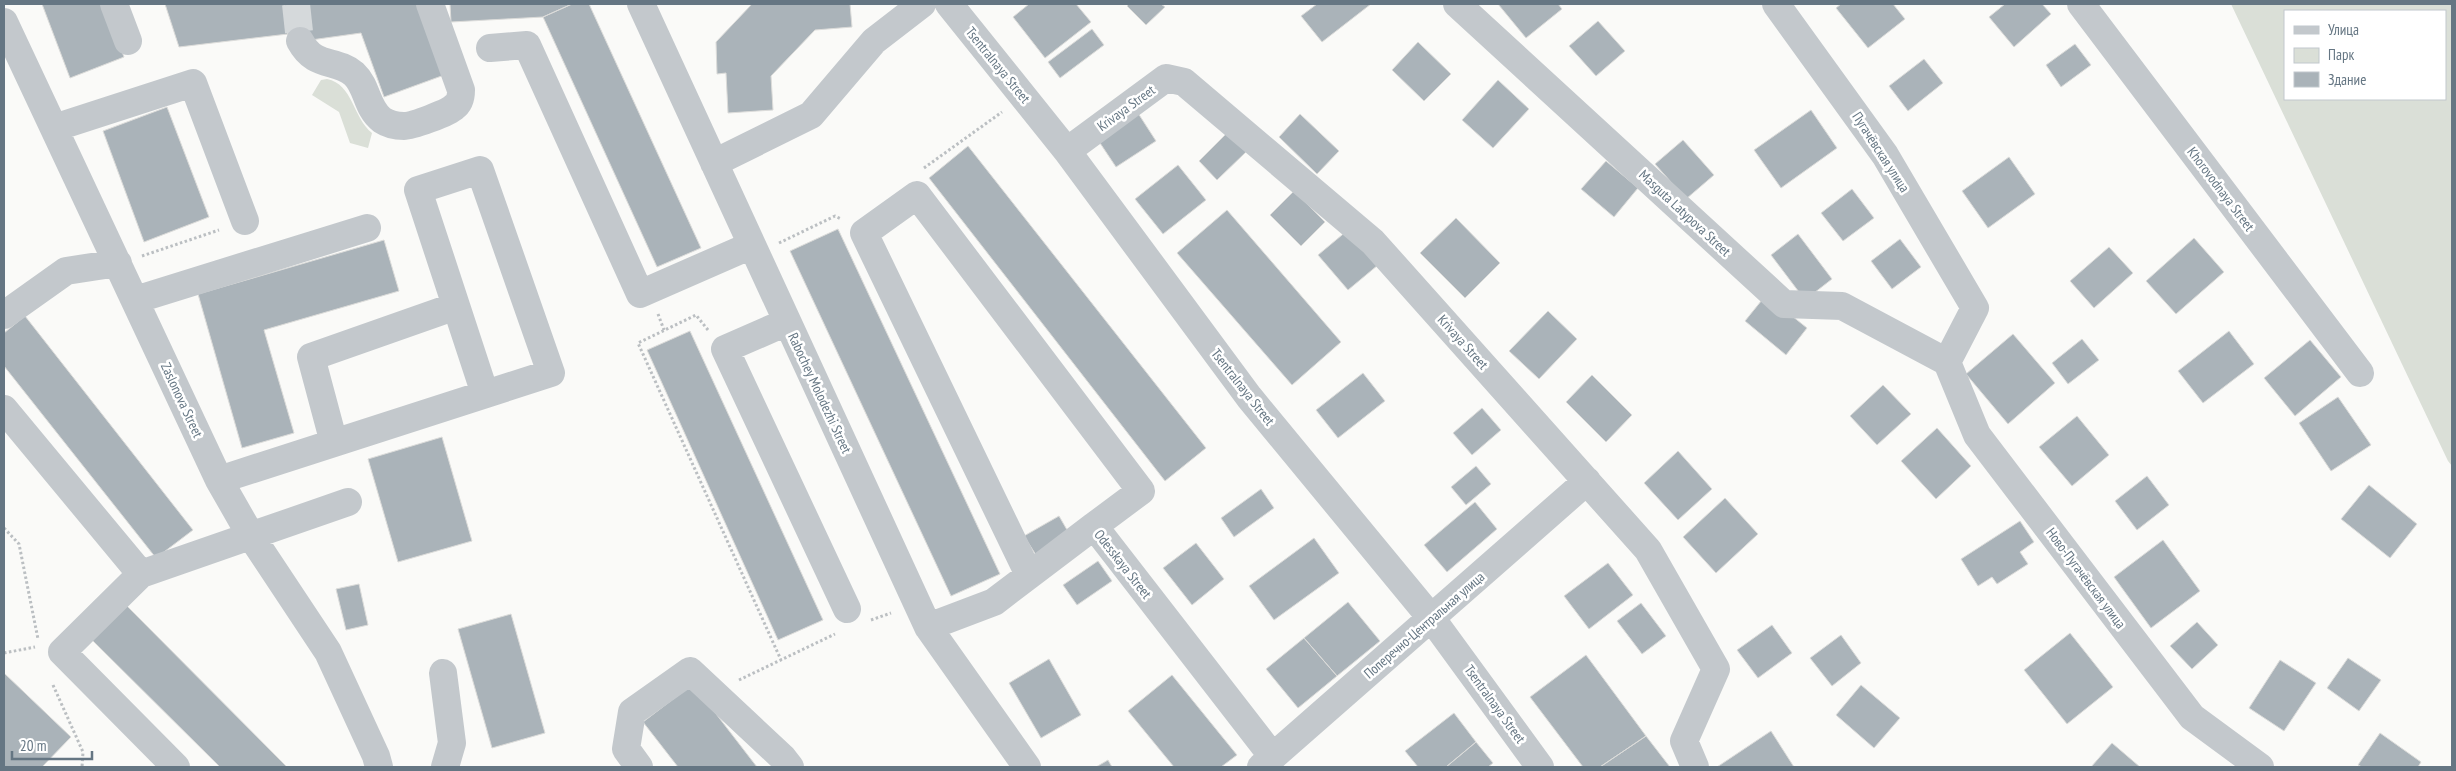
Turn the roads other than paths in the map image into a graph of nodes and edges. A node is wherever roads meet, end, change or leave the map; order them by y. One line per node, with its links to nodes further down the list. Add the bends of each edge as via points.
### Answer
1 (114, 4): 10 (street)
2 (430, 4): 11 (street, via 461,90 460,98 451,110 405,126 382,120 372,109 354,75 344,68 316,60)
3 (641, 4): 15 (street, Rabochey Molodezhi Street)
4 (922, 4): 15 (street, via 874,41 811,115)
5 (949, 4): 14 (street, Tsentralnaya Street)
6 (1456, 4): 24 (street, Masguta Latypova Street, via 1784,304 1842,306)
7 (1776, 4): 24 (street, Пугачёвская улица, via 1885,154 1975,308)
8 (2081, 4): 25 (street, Khorovodnaya Street)
9 (4, 22): 13 (street, Zaslonova Street)
10 (128, 41)
11 (300, 41)
12 (490, 48): 18 (street, via 527,45 640,294)
13 (54, 128): 16 (street, via 193,83); 19 (street, Zaslonova Street)
14 (1067, 151): 30 (street, Krivaya Street, via 1166,78 1184,82 1373,242); 37 (street, Tsentralnaya Street, via 1249,397)
15 (714, 163): 18 (street, Rabochey Molodezhi Street)
16 (245, 221)
17 (367, 228): 20 (street)
18 (754, 250): 23 (street, Rabochey Molodezhi Street)
19 (118, 263): 20 (street, Zaslonova Street); 22 (street, via 66,271)
20 (134, 300): 29 (street, Zaslonova Street)
21 (456, 306): 26 (street); 26 (street, via 418,190 480,170 551,373); 28 (street, via 311,357)
22 (4, 315)
23 (787, 322): 36 (street, via 725,349); 38 (street, Rabochey Molodezhi Street)
24 (1947, 362): 49 (street, Ново-Пугачёвская улица, via 1977,435 2192,717)
25 (2360, 373)
26 (485, 394): 28 (street)
27 (4, 409): 34 (street)
28 (334, 443): 29 (street)
29 (219, 480): 33 (street, Zaslonova Street)
30 (1587, 481): 37 (street, Поперечно-Центральная улица); 48 (street, Krivaya Street, via 1648,550 1716,669 1684,741)
31 (348, 502): 33 (street)
32 (1094, 526): 35 (street, Odesskaya Street); 35 (street, via 1141,491 917,195 864,233); 40 (street, Odesskaya Street)
33 (251, 536): 34 (street); 41 (street, Zaslonova Street, via 328,652)
34 (141, 574): 42 (street, via 62,652)
35 (1030, 575): 38 (street, Odesskaya Street, via 994,602)
36 (847, 610)
37 (1432, 619): 40 (street, Поперечно-Центральная улица); 47 (street, Tsentralnaya Street)
38 (928, 627): 46 (street, Rabochey Molodezhi Street)
39 (443, 673): 43 (street, via 452,743)
40 (1267, 762)
41 (384, 763)
42 (176, 767)
43 (444, 767)
44 (639, 767): 45 (street, via 626,750 632,712 690,670)
45 (790, 767)
46 (1026, 767)
47 (1540, 767)
48 (1695, 767)
49 (2260, 767)

